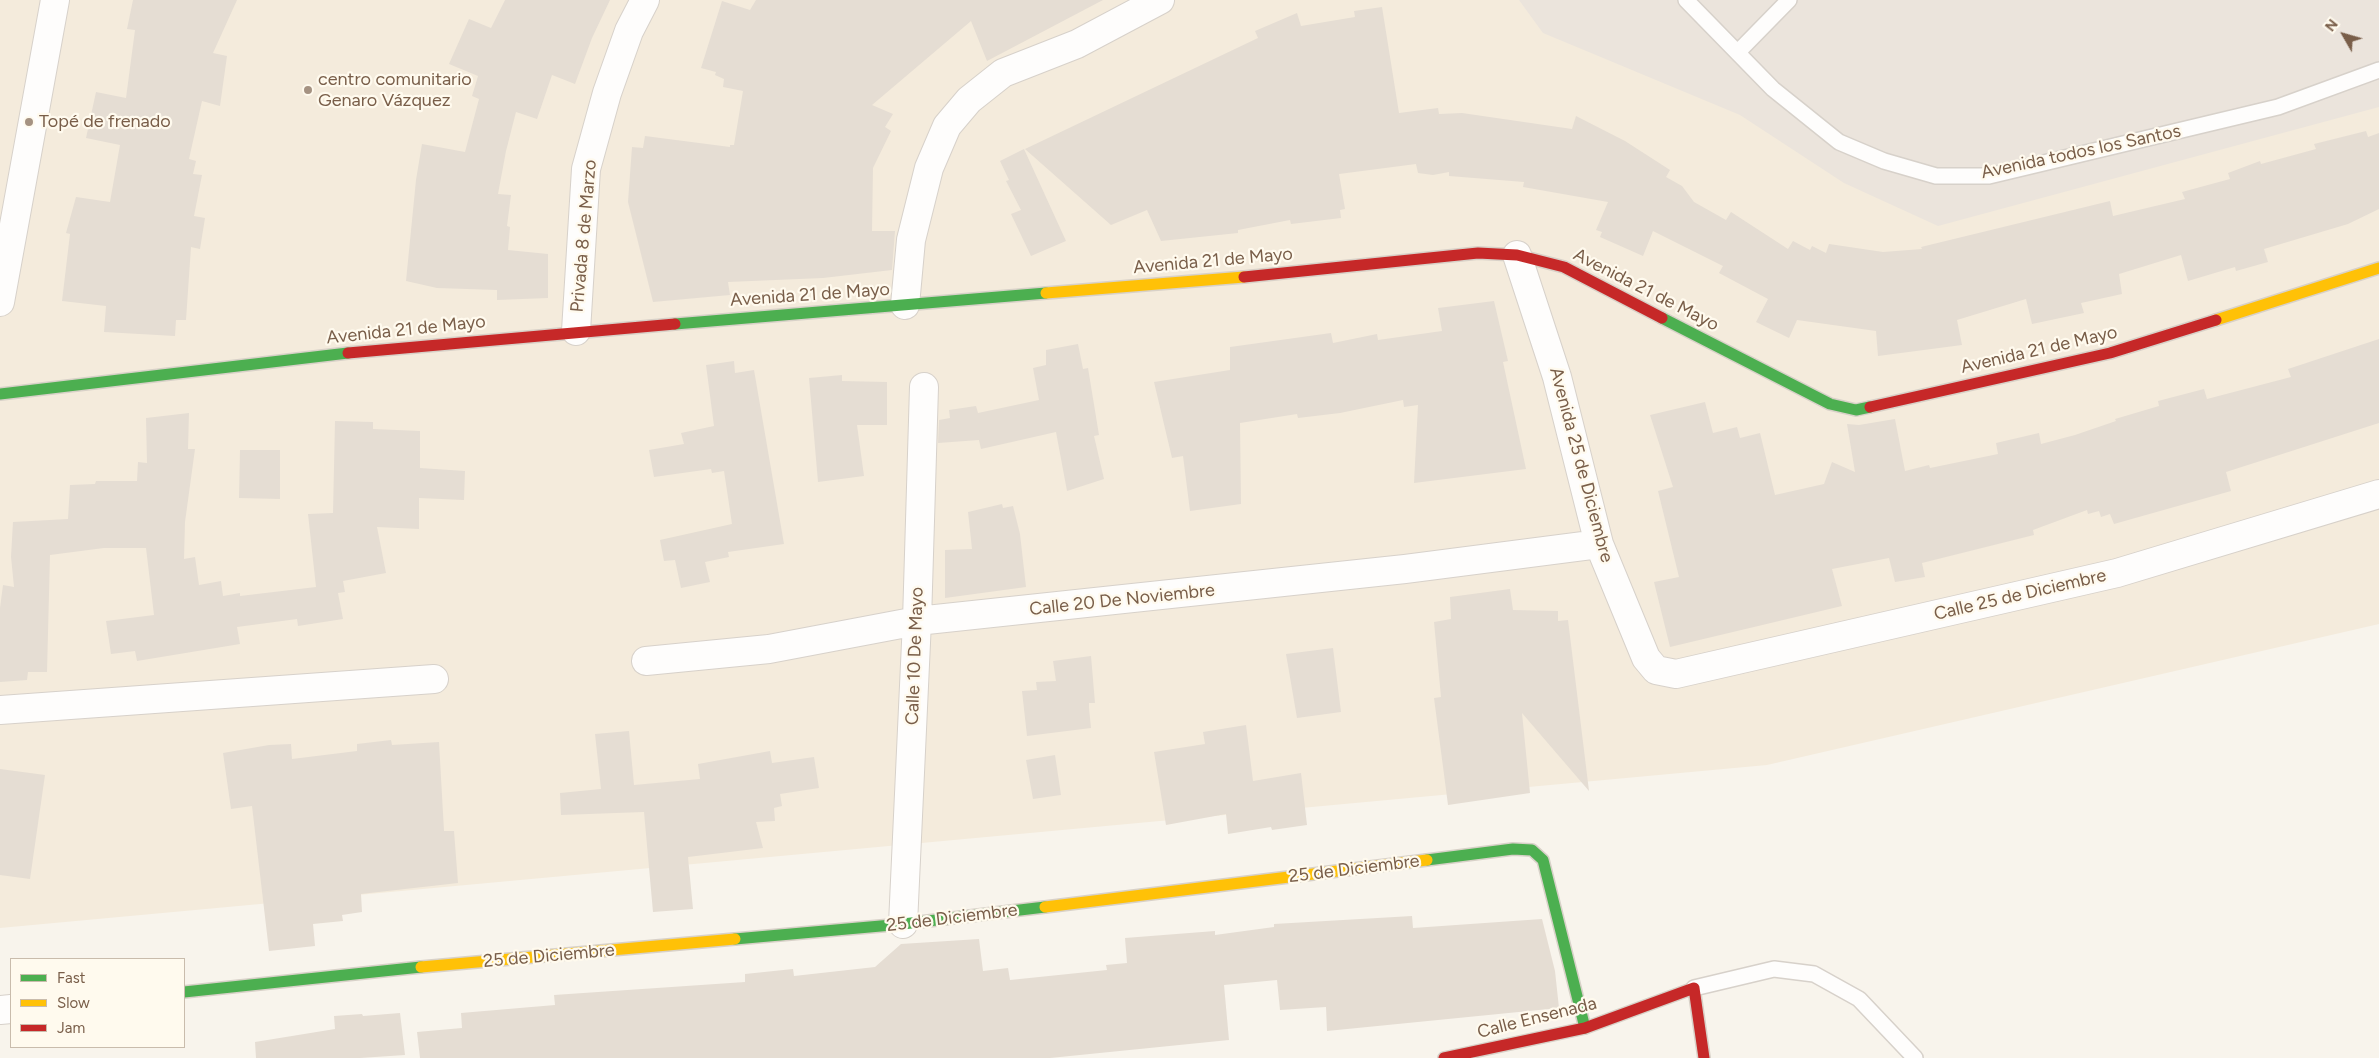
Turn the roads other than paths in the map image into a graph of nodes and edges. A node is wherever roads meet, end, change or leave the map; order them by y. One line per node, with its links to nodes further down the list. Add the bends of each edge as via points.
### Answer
1 (55, 0): 10 (street)
2 (645, 0): 12 (street, Privada 8 de Marzo, via 607,93 586,170)
3 (1160, 0): 11 (street, via 1077,44 1003,73 969,100 947,126 929,168 911,240)
4 (1686, 0): 6 (lane, Avenida todos los Santos)
5 (1789, 0): 6 (lane)
6 (1738, 52): 7 (lane, Avenida todos los Santos, via 1773,89 1839,142 1936,176 1989,176 2278,107)
7 (2379, 70)
8 (1517, 255): 9 (street, Avenida 21 de Mayo, via 1564,267 1830,404 1856,410 2110,353); 11 (street, Avenida 21 de Mayo, via 1478,254); 16 (street, Avenida 25 de Diciembre, via 1557,377)
9 (2379, 268)
10 (0, 302)
11 (905, 306): 12 (street, Avenida 21 de Mayo)
12 (576, 331): 14 (street, Avenida 21 de Mayo, via 388,348)
13 (924, 387): 17 (street, Calle 10 De Mayo)
14 (0, 394)
15 (2379, 494): 19 (street, Calle 25 de Diciembre, via 2117,573 1676,674)
16 (1599, 544): 17 (street, Calle 20 De Noviembre, via 1367,574); 19 (street, Avenida 25 de Diciembre, via 1646,658)
17 (917, 621): 18 (street, Calle 20 De Noviembre, via 769,649); 22 (street, Calle 10 De Mayo)
18 (646, 661)
19 (1656, 670)
20 (434, 679): 21 (street)
21 (0, 710)
22 (903, 924): 24 (street, 25 de Diciembre, via 426,966); 25 (street, 25 de Diciembre, via 1503,850 1532,850 1543,860)
23 (1694, 988): 25 (street, Calle Ensenada); 27 (street); 28 (lane, via 1774,968 1814,974 1859,999)
24 (185, 992)
25 (1585, 1028): 26 (street, Calle Ensenada)
26 (1444, 1058)
27 (1704, 1058)
28 (1915, 1058)

